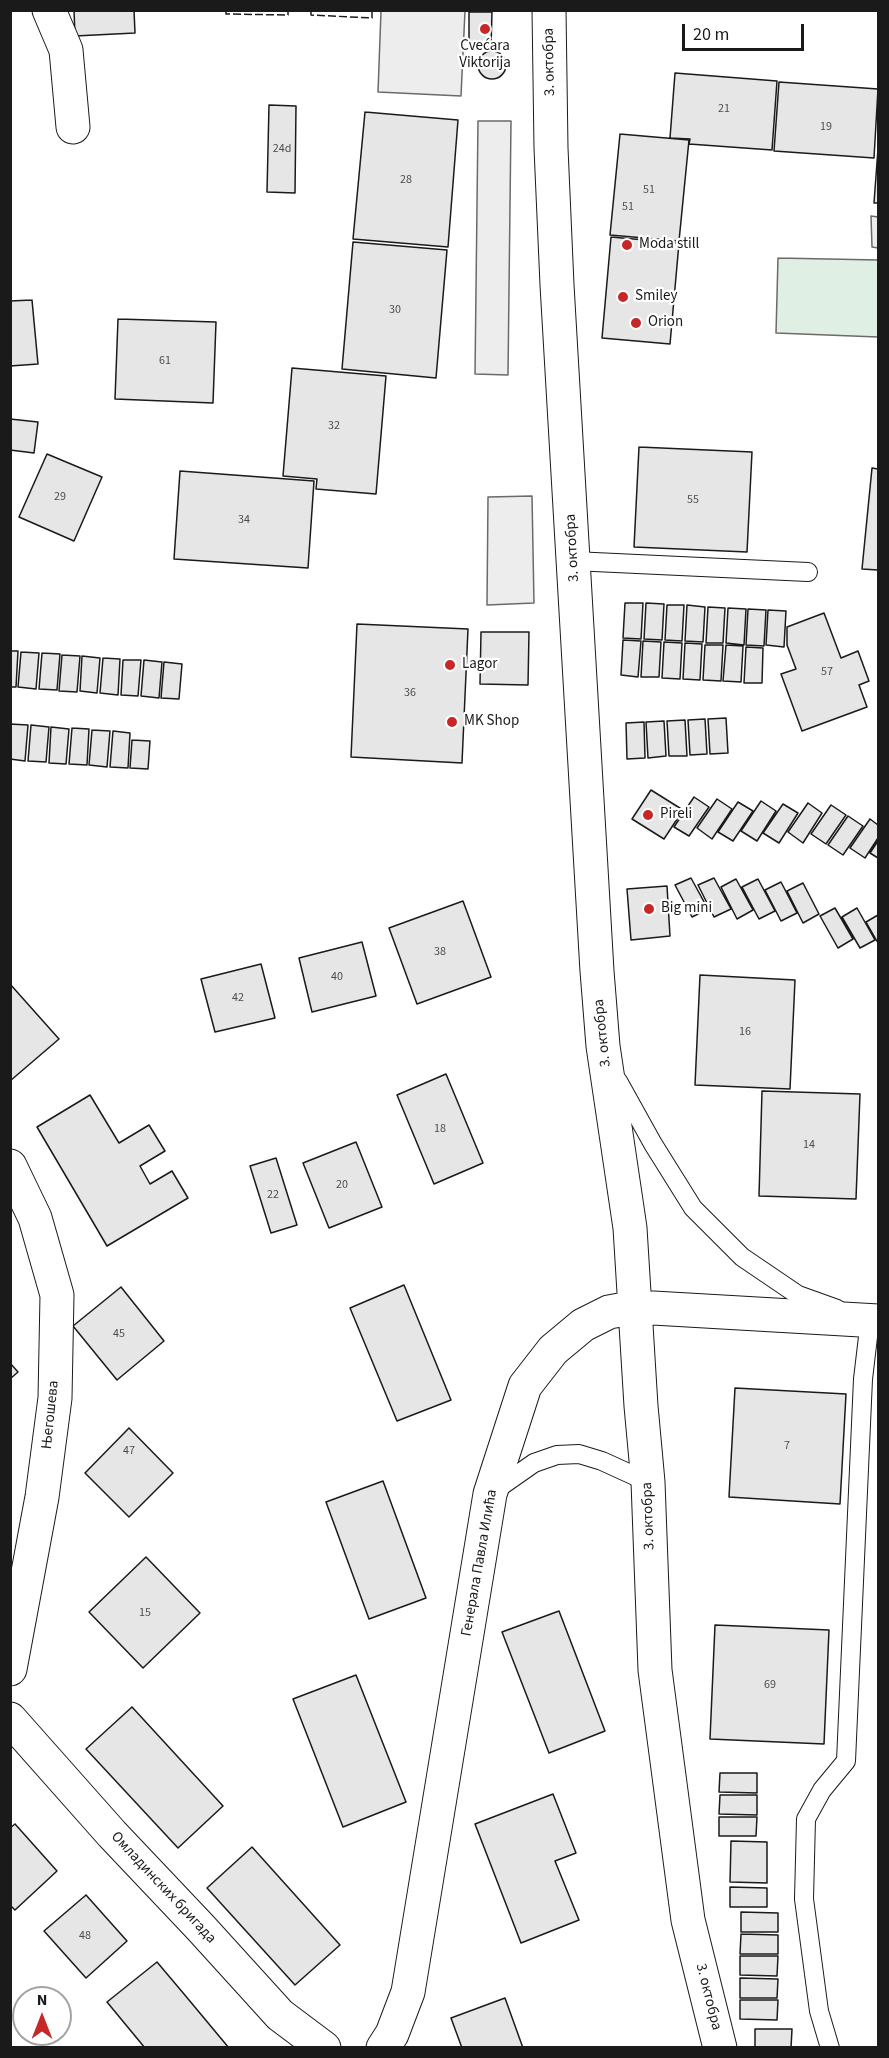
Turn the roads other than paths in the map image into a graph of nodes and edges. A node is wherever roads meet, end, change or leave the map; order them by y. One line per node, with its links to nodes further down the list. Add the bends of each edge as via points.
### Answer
1 (49, 10): 3 (street, via 66,50)
2 (549, 10): 4 (street, 3. октобра, via 551,148)
3 (73, 127)
4 (573, 561): 5 (lane); 6 (street, 3. октобра)
5 (808, 572)
6 (603, 1046): 8 (street, 3. октобра, via 630,1228); 9 (lane, via 624,1093 693,1208 742,1257 798,1295)
7 (10, 1166): 12 (street, Његошева, via 35,1218 57,1295 55,1398 42,1497)
8 (636, 1307): 9 (street, Генерала Павла Илића); 10 (street, 3. октобра); 11 (street, Генерала Павла Илића, via 609,1312 583,1324 553,1350 525,1386)
9 (874, 1321): 17 (lane, via 863,1379 846,1761 822,1790 806,1819 804,1899 819,2010)
10 (648, 1482): 11 (lane, via 579,1454 557,1455 534,1464); 16 (street, 3. октобра, via 655,1670 688,1920)
11 (490, 1494): 15 (street, Генерала Павла Илића, via 408,1992)
12 (10, 1669)
13 (10, 1719): 14 (street, Омладинских бригада, via 280,2015)
14 (324, 2048)
15 (383, 2048)
16 (720, 2048)
17 (830, 2048)

